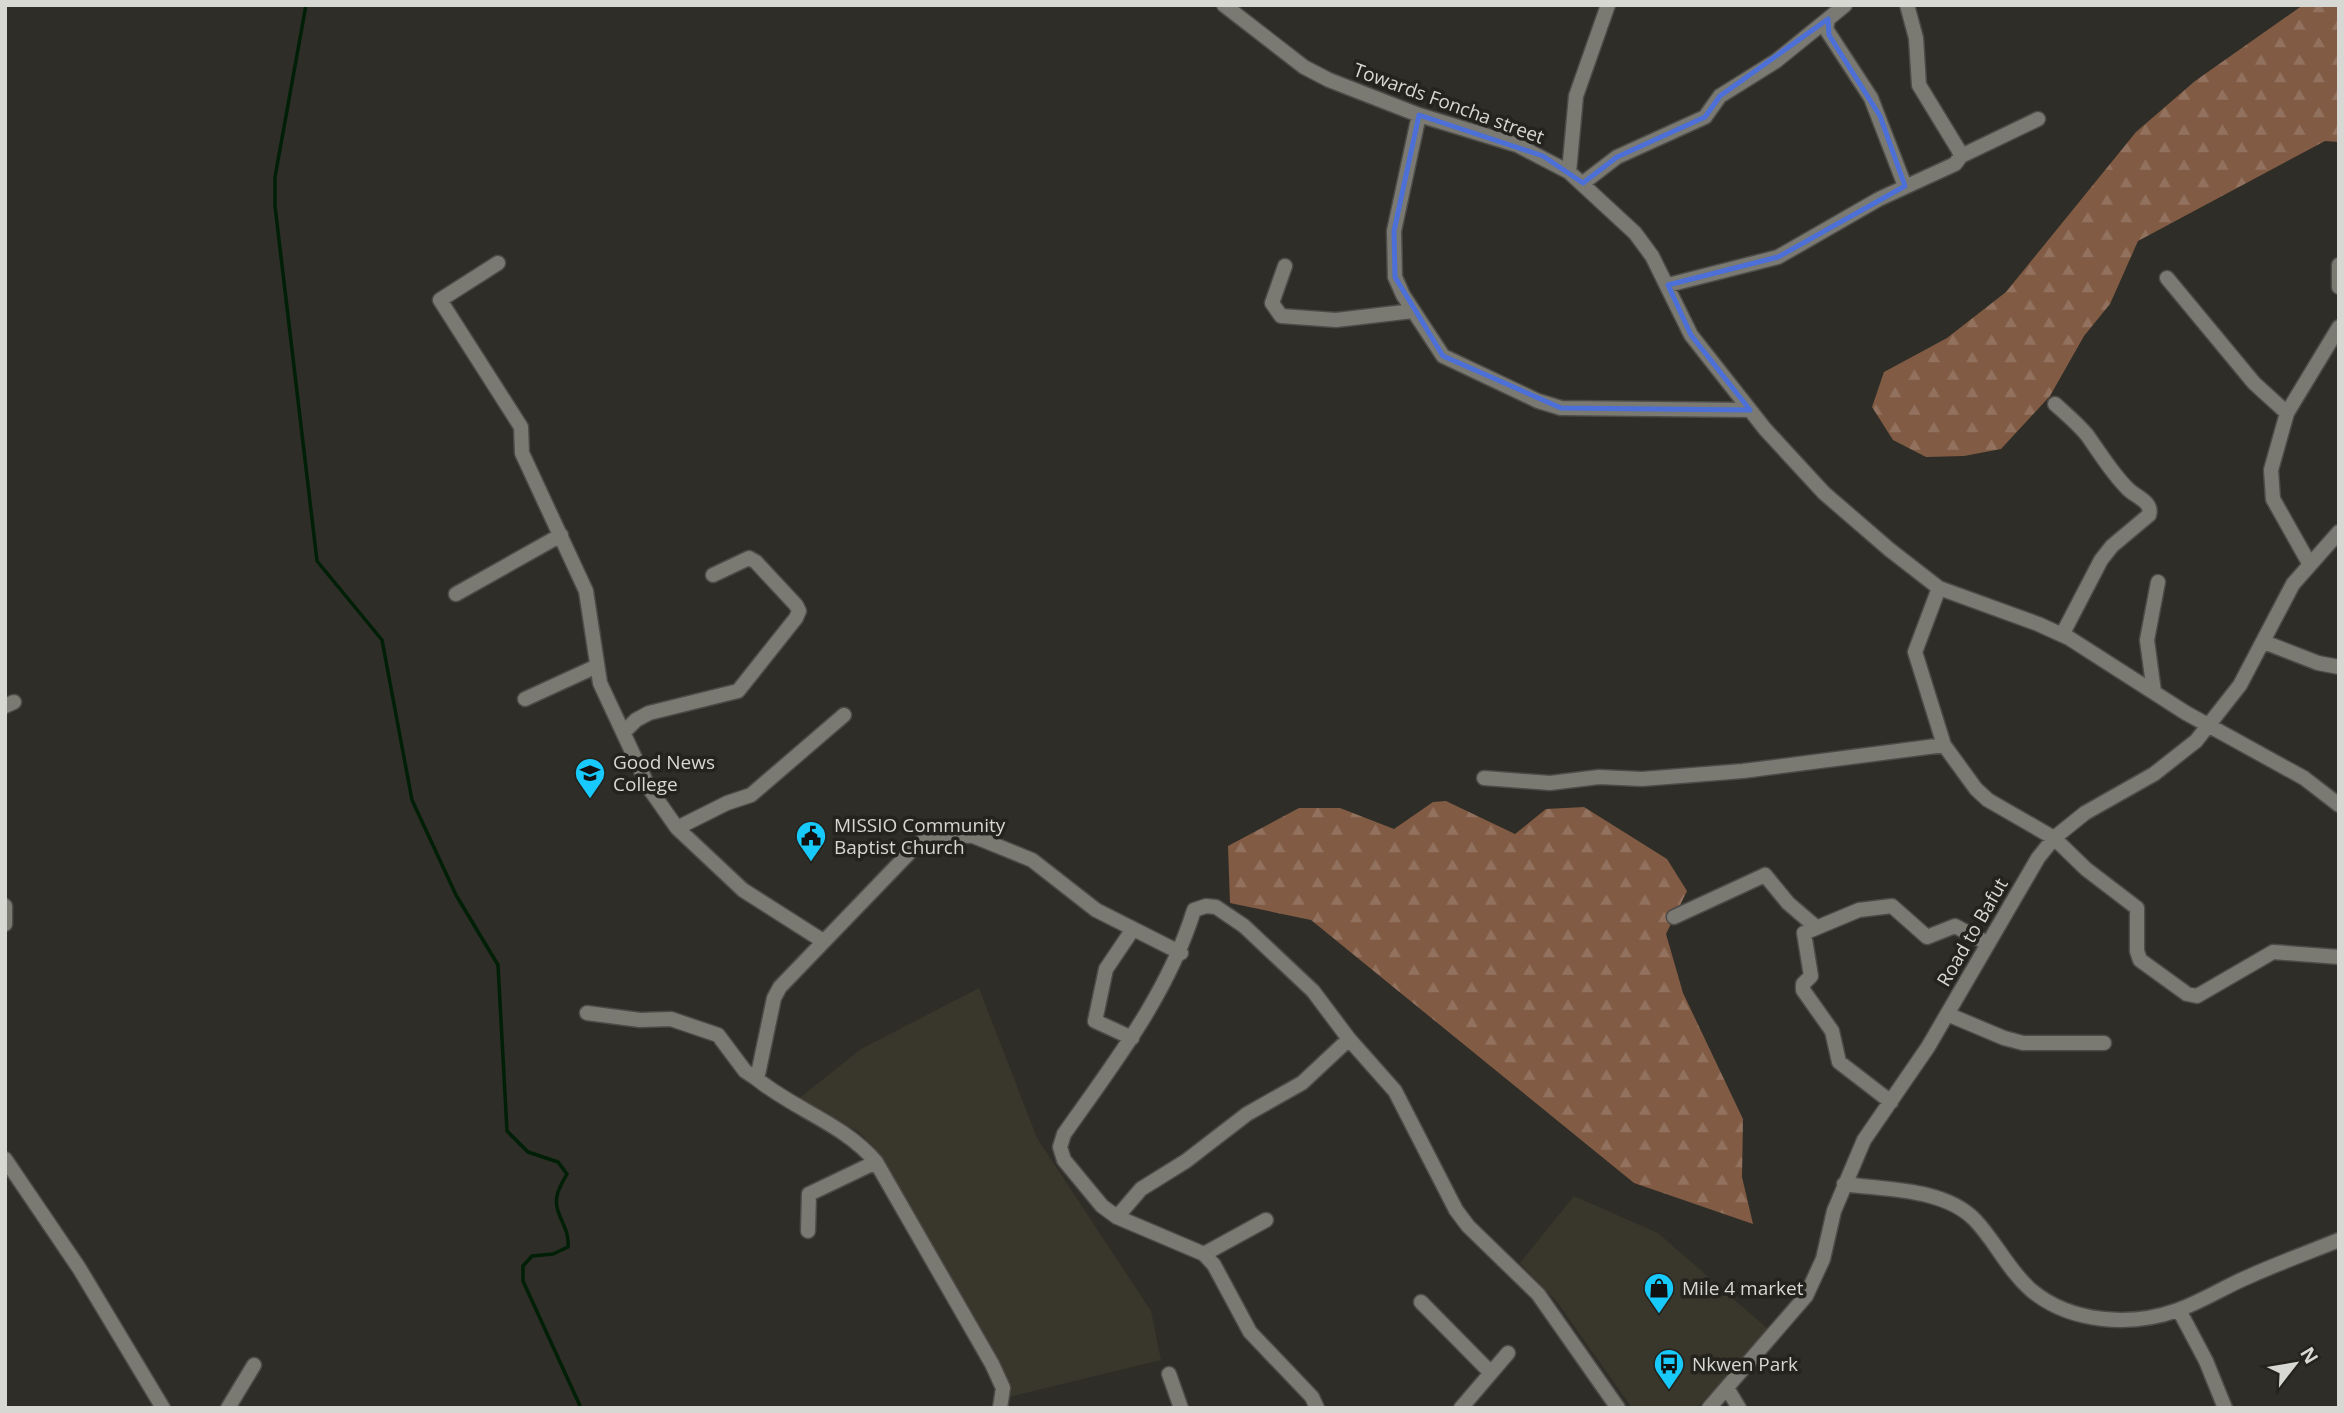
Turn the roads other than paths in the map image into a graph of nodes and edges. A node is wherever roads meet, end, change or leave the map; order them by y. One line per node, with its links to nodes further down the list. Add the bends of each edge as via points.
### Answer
1 (1224, 5): 6 (street, Towards Foncha street, via 1304,67)
2 (1608, 5): 9 (street, via 1576,96)
3 (1845, 5): 5 (street)
4 (1906, 5): 8 (street, via 1916,38 1919,85)
5 (1828, 19): 10 (street, via 1776,61 1720,96 1705,117 1617,157); 11 (street, via 1829,35 1880,116)
6 (1419, 115): 9 (street, Towards Foncha street, via 1517,145); 18 (street, via 1394,231 1395,277)
7 (2038, 119): 8 (street)
8 (1961, 156): 11 (street, via 1955,164)
9 (1569, 172): 10 (street, Towards Foncha street)
10 (1583, 183): 16 (street, Towards Foncha street, via 1635,233)
11 (1905, 186): 16 (street, via 1778,257)
12 (498, 263): 24 (street, via 440,300 522,427 522,453)
13 (2339, 265): 17 (street)
14 (1285, 266): 18 (street, via 1272,303 1281,316 1336,320)
15 (2166, 278): 22 (street, via 2254,383)
16 (1668, 285): 21 (street, Towards Foncha street, via 1691,335)
17 (2339, 286)
18 (1413, 311): 21 (street, via 1443,356 1561,408)
19 (2339, 327): 22 (street)
20 (2056, 404): 30 (street, via 2085,433 2129,491 2151,510 2101,560)
21 (1750, 410): 28 (street, Towards Foncha street, via 1824,493)
22 (2287, 413): 25 (street, via 2270,483 2279,511)
23 (2339, 532): 25 (street, Road to Bafut)
24 (561, 535): 29 (street); 32 (street, via 590,602)
25 (2309, 563): 31 (street, Road to Bafut, via 2293,584)
26 (713, 575): 39 (street, via 743,559 756,562 796,605 796,618 738,691 649,713)
27 (2158, 582): 34 (street, via 2147,640)
28 (1939, 588): 30 (street, Towards Foncha street); 41 (street, via 1915,652)
29 (456, 594)
30 (2062, 635): 34 (street, Towards Foncha street)
31 (2264, 642): 33 (street); 38 (street, Road to Bafut)
32 (597, 666): 35 (street); 39 (street, via 605,695)
33 (2339, 667)
34 (2154, 692): 36 (street, Towards Foncha street)
35 (525, 699)
36 (2186, 713): 38 (street, Towards Foncha street); 40 (street)
37 (844, 715): 44 (street, via 751,795)
38 (2211, 724): 40 (street, Road to Bafut); 43 (street, Towards Foncha street, via 2304,778)
39 (625, 731): 44 (street, via 649,788)
40 (2196, 741): 45 (street, Road to Bafut, via 2154,774 2085,813)
41 (1944, 745): 42 (street, via 1642,779 1599,777 1550,783); 45 (street, via 1988,800)
42 (1485, 778)
43 (2339, 805)
44 (677, 828): 51 (street, via 752,897)
45 (2054, 838): 52 (street, Road to Bafut); 54 (street, via 2137,908 2140,960 2187,994 2203,993 2273,952)
46 (5, 906): 48 (street)
47 (1674, 917): 49 (street, via 1765,874 1788,903)
48 (5, 924)
49 (1816, 927): 52 (street, via 1859,910 1892,906 1927,937 1955,926); 61 (street, via 1804,933 1811,976 1803,990 1832,1031 1839,1062)
50 (1133, 929): 51 (street, via 1096,910 1032,860 1000,845 955,834 924,839); 53 (street); 57 (street, via 1106,969 1095,1021)
51 (823, 941): 60 (street, via 774,998)
52 (1987, 943): 56 (street, Road to Bafut)
53 (1181, 953): 57 (street); 58 (street, via 1194,910 1216,908 1244,926 1314,991)
54 (2339, 957)
55 (587, 1013): 60 (street, via 671,1019 718,1035 745,1071)
56 (1947, 1014): 59 (street, via 2023,1043); 61 (street, Road to Bafut)
57 (1132, 1038): 65 (street, via 1064,1134 1060,1147 1074,1175)
58 (1349, 1039): 65 (street, via 1302,1083 1247,1114 1141,1189); 83 (street, via 1395,1091 1456,1210 1538,1294)
59 (2104, 1043)
60 (757, 1079): 63 (street, via 855,1140)
61 (1891, 1102): 64 (street, Road to Bafut, via 1864,1140)
62 (5, 1159): 77 (street, via 79,1268)
63 (876, 1162): 67 (street, via 809,1194); 79 (street, via 992,1364 1003,1388)
64 (1844, 1184): 71 (street, via 1946,1200 1960,1208 1987,1235 2016,1277 2054,1307 2098,1318); 76 (street, Road to Bafut, via 1829,1225 1825,1254 1806,1296)
65 (1116, 1217): 69 (street)
66 (1266, 1220): 69 (street)
67 (807, 1231)
68 (2339, 1240): 71 (street)
69 (1203, 1254): 81 (street, via 1214,1265 1250,1332 1312,1397)
70 (1421, 1302): 74 (street)
71 (2179, 1310): 86 (street)
72 (1508, 1353): 74 (street)
73 (254, 1365): 78 (street)
74 (1489, 1371): 82 (street)
75 (1169, 1374): 80 (street)
76 (1727, 1388): 84 (street, Road to Bafut); 85 (street)
77 (163, 1408)
78 (228, 1408)
79 (1000, 1408)
80 (1181, 1408)
81 (1317, 1408)
82 (1461, 1408)
83 (1618, 1408)
84 (1710, 1408)
85 (1739, 1408)
86 (2225, 1408)

